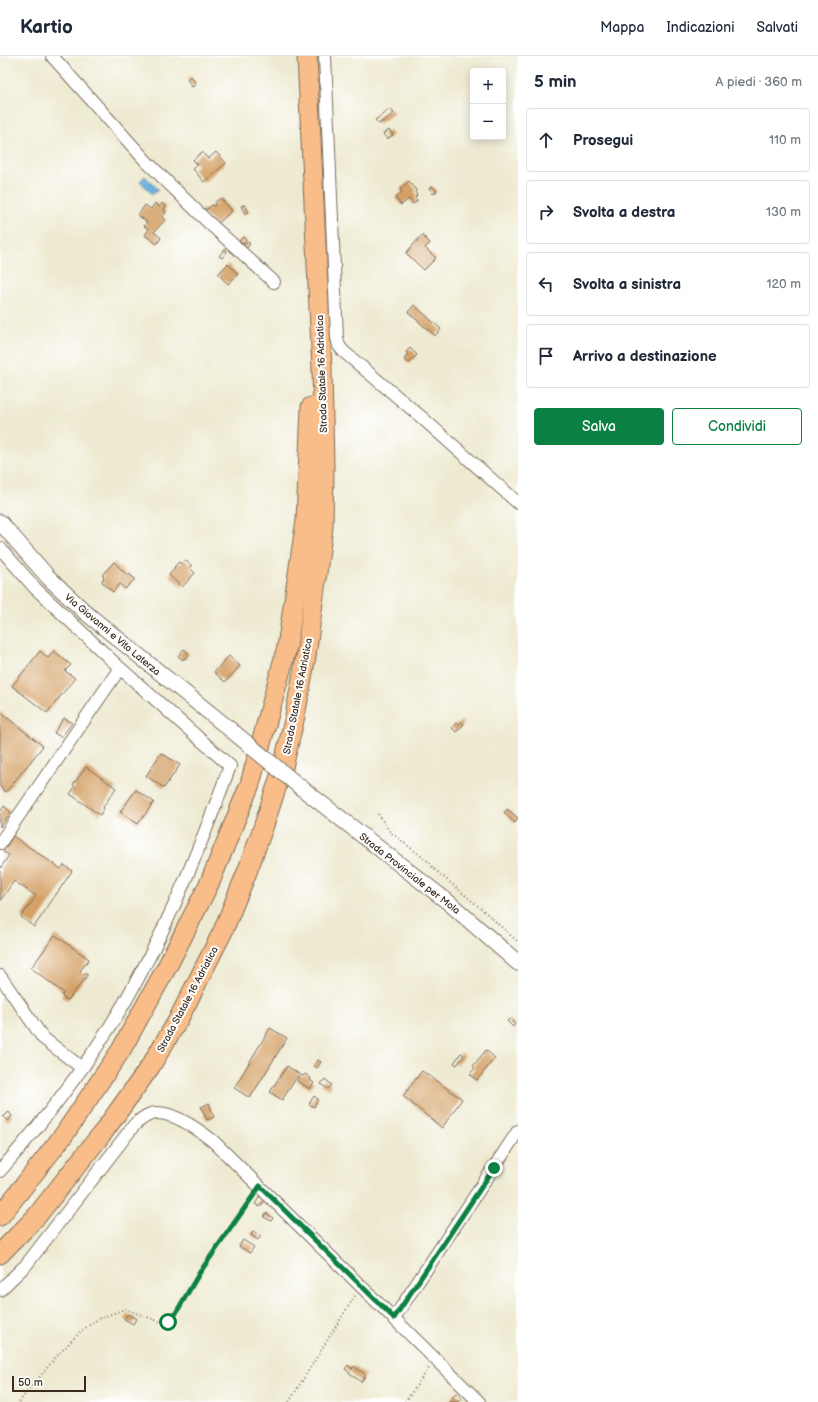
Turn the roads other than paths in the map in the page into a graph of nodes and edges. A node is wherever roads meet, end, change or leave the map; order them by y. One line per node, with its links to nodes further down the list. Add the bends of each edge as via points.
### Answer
1 (52, 56): 5 (street, via 146,161)
2 (295, 56): 17 (highway, Strada Statale 16 Adriatica, via 311,410 306,520 287,647 250,784 203,896 120,1050 63,1136)
3 (307, 56): 18 (highway, Strada Statale 16 Adriatica, via 322,370 323,527 306,656 283,767 247,872 223,931 178,1020 150,1067 104,1131 36,1217)
4 (325, 56): 6 (street, via 339,346)
5 (274, 282)
6 (518, 503)
7 (0, 522): 10 (street, Via Giovanni e Vito Laterza, bridge, via 48,577 86,613)
8 (0, 548): 9 (street, via 35,588)
9 (120, 668): 11 (street); 14 (street, via 230,766 205,833 163,929 136,983)
10 (299, 786): 12 (street, Strada Provinciale per Mola, via 448,902)
11 (0, 843)
12 (518, 963)
13 (0, 976): 14 (street, via 43,1038)
14 (82, 1068): 16 (street)
15 (518, 1131): 20 (street)
16 (0, 1171)
17 (0, 1216)
18 (0, 1254)
19 (0, 1290): 20 (street, via 26,1265 135,1124 146,1115 156,1113 170,1115 197,1128 213,1141)
20 (394, 1318): 21 (street)
21 (479, 1402)

